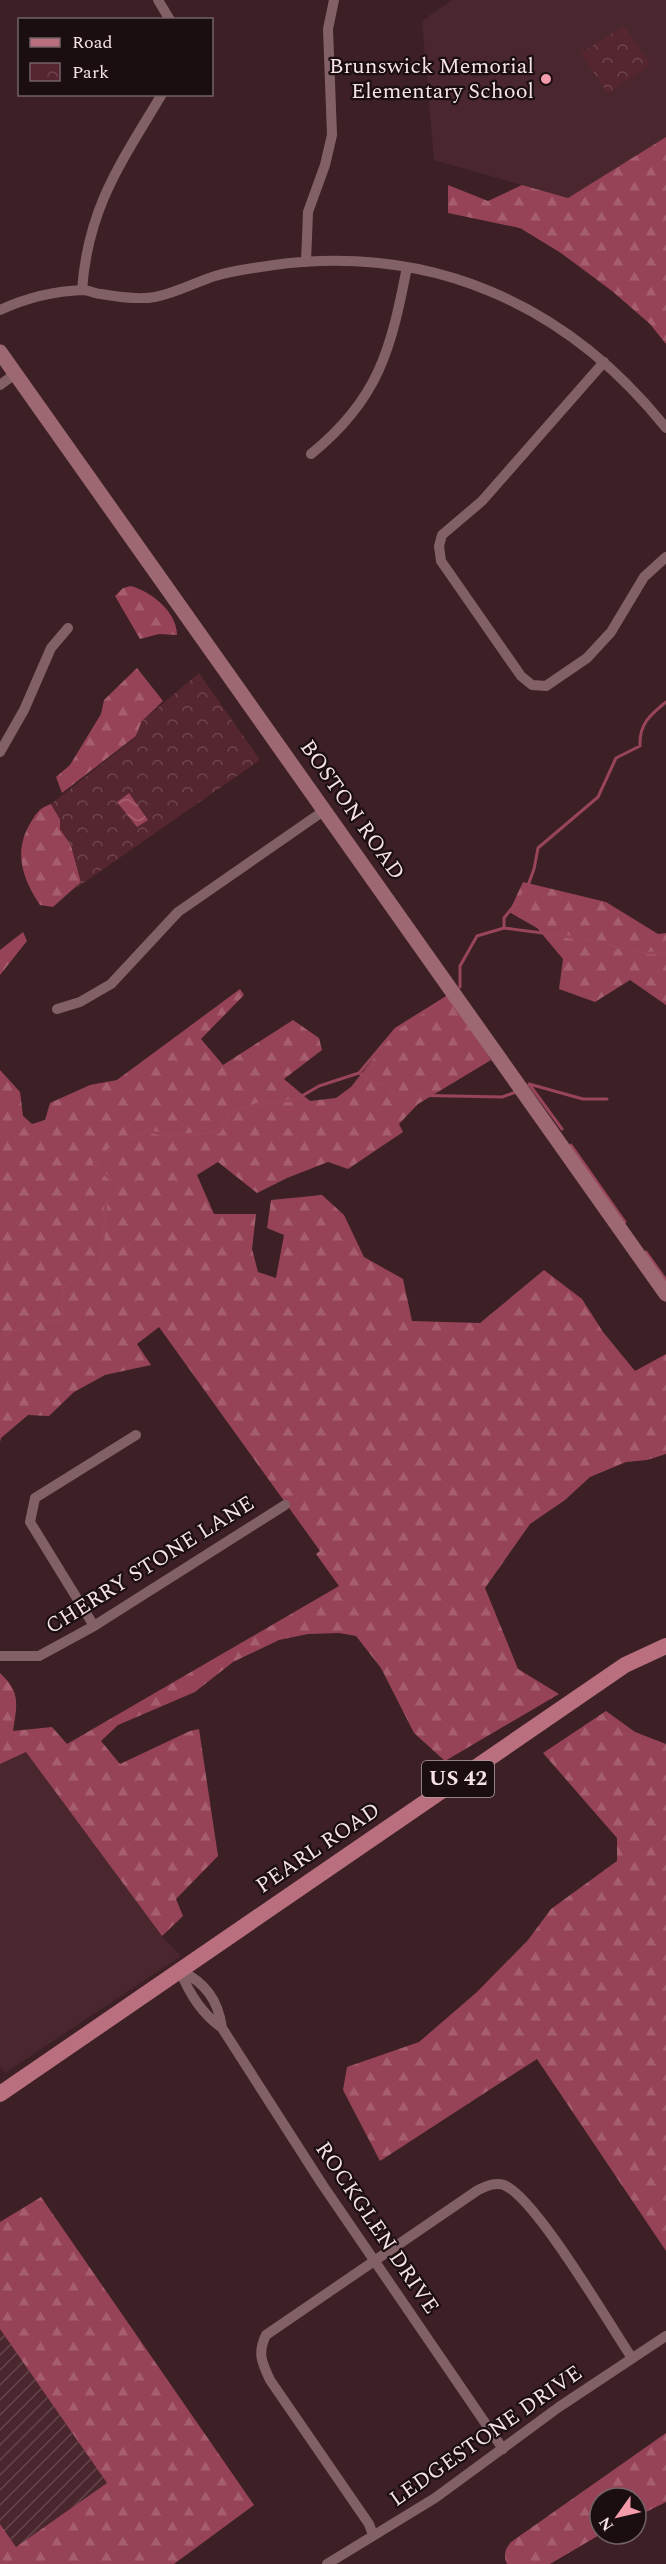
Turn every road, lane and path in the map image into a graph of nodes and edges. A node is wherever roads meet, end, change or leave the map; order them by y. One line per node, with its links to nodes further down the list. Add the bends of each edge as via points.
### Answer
1 (158, 0): 3 (street)
2 (334, 0): 5 (street, via 328,29 332,135 308,212)
3 (169, 18)
4 (161, 96): 7 (street, via 99,205 87,245)
5 (306, 261): 6 (street, via 348,260); 7 (street, via 217,275 156,297 118,297)
6 (407, 267): 10 (street, via 501,296 552,323); 14 (street, via 396,326 382,366 358,407)
7 (82, 290): 8 (street, via 34,297)
8 (0, 310)
9 (0, 352): 11 (street, BOSTON ROAD)
10 (604, 362): 13 (street); 15 (street, via 482,501 448,528 439,542 441,561 521,676 539,687 552,683 600,645 644,577)
11 (15, 374): 12 (street); 18 (street, BOSTON ROAD)
12 (0, 385)
13 (666, 428)
14 (311, 454)
15 (666, 557)
16 (68, 627): 17 (street, via 51,648 24,710)
17 (0, 752)
18 (325, 810): 19 (street, via 178,912 111,984 80,1002); 20 (street, BOSTON ROAD)
19 (57, 1009)
20 (666, 1294)
21 (136, 1435): 23 (street, via 35,1498 30,1522)
22 (285, 1505): 23 (street, CHERRY STONE LANE)
23 (94, 1626): 25 (street, CHERRY STONE LANE, via 39,1656)
24 (666, 1646): 26 (main road, PEARL ROAD / US 42, via 625,1665)
25 (0, 1656)
26 (180, 1970): 27 (main road, PEARL ROAD / US 42); 28 (street, ROCKGLEN DRIVE, via 188,1990 207,2017 222,2028)
27 (0, 2094)
28 (375, 2259): 30 (street, via 478,2190 503,2184 525,2202 556,2241); 31 (street, ROCKGLEN DRIVE); 32 (street, via 266,2335 260,2348 270,2380)
29 (666, 2336): 30 (street, LEDGESTONE DRIVE)
30 (632, 2358): 31 (street, LEDGESTONE DRIVE)
31 (503, 2449): 32 (street, LEDGESTONE DRIVE, via 435,2498)
32 (373, 2535): 33 (street, LEDGESTONE DRIVE)
33 (327, 2564)

